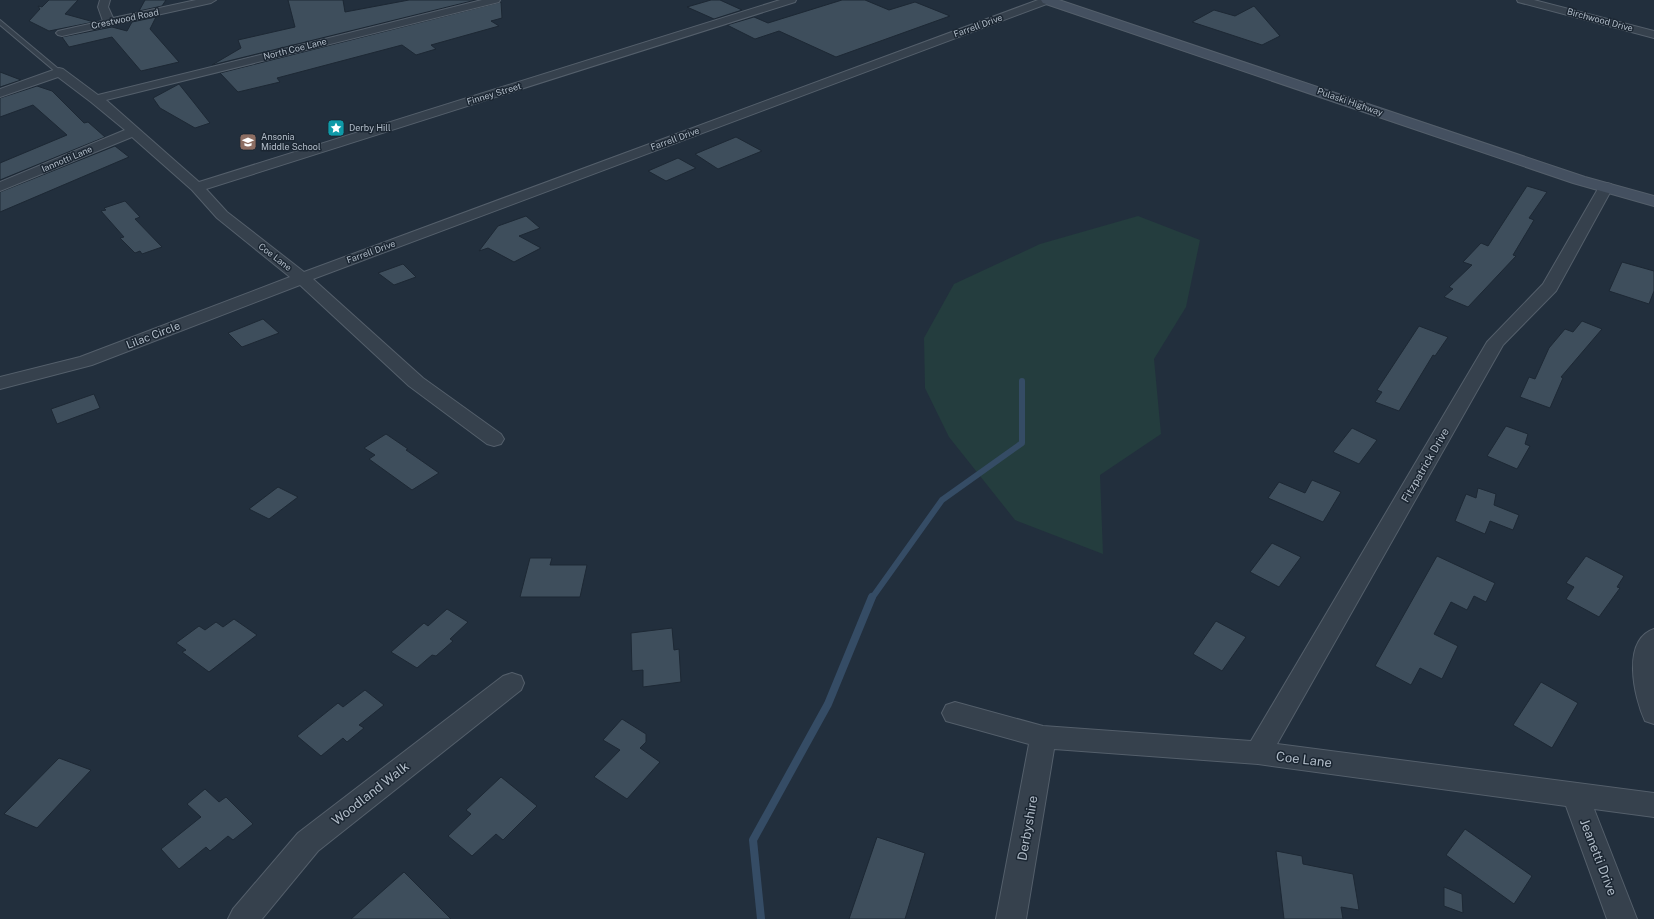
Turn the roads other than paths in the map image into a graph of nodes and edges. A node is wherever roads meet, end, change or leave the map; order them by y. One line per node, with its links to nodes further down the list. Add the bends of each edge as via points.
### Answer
1 (105, 0): 8 (street, via 103,7)
2 (211, 0): 8 (street, Crestwood Road)
3 (495, 0): 13 (street, North Coe Lane)
4 (791, 0): 16 (street, Finney Street)
5 (1047, 0): 17 (main road, Pulaski Highway); 19 (street, Farrell Drive)
6 (1522, 0): 10 (street, Birchwood Drive)
7 (0, 22): 11 (lane)
8 (109, 22): 9 (street, Crestwood Road)
9 (62, 33)
10 (1654, 35)
11 (59, 72): 12 (street); 13 (street, Coe Lane)
12 (0, 93)
13 (96, 99): 14 (street, Coe Lane)
14 (134, 131): 15 (street, Iannotti Lane); 16 (street, Coe Lane)
15 (0, 187)
16 (197, 187): 19 (street, Coe Lane, via 222,215)
17 (1606, 187): 18 (main road, Pulaski Highway); 27 (street, Fitzpatrick Drive, via 1550,287 1496,342)
18 (1654, 200)
19 (302, 278): 20 (street, Lilac Circle, via 86,361); 21 (street, Coe Lane, via 416,382)
20 (0, 383)
21 (494, 439)
22 (1654, 638): 25 (street, via 1645,656 1646,676)
23 (512, 683): 30 (street, Woodland Walk, via 308,842)
24 (955, 713): 26 (street, Coe Lane)
25 (1654, 714)
26 (1043, 738): 27 (street, Coe Lane); 31 (street, Derbyshire)
27 (1258, 753): 28 (street, Coe Lane)
28 (1575, 794): 29 (street, Coe Lane); 32 (street, Jeanetti Drive)
29 (1654, 805)
30 (243, 919)
31 (1011, 919)
32 (1622, 919)

